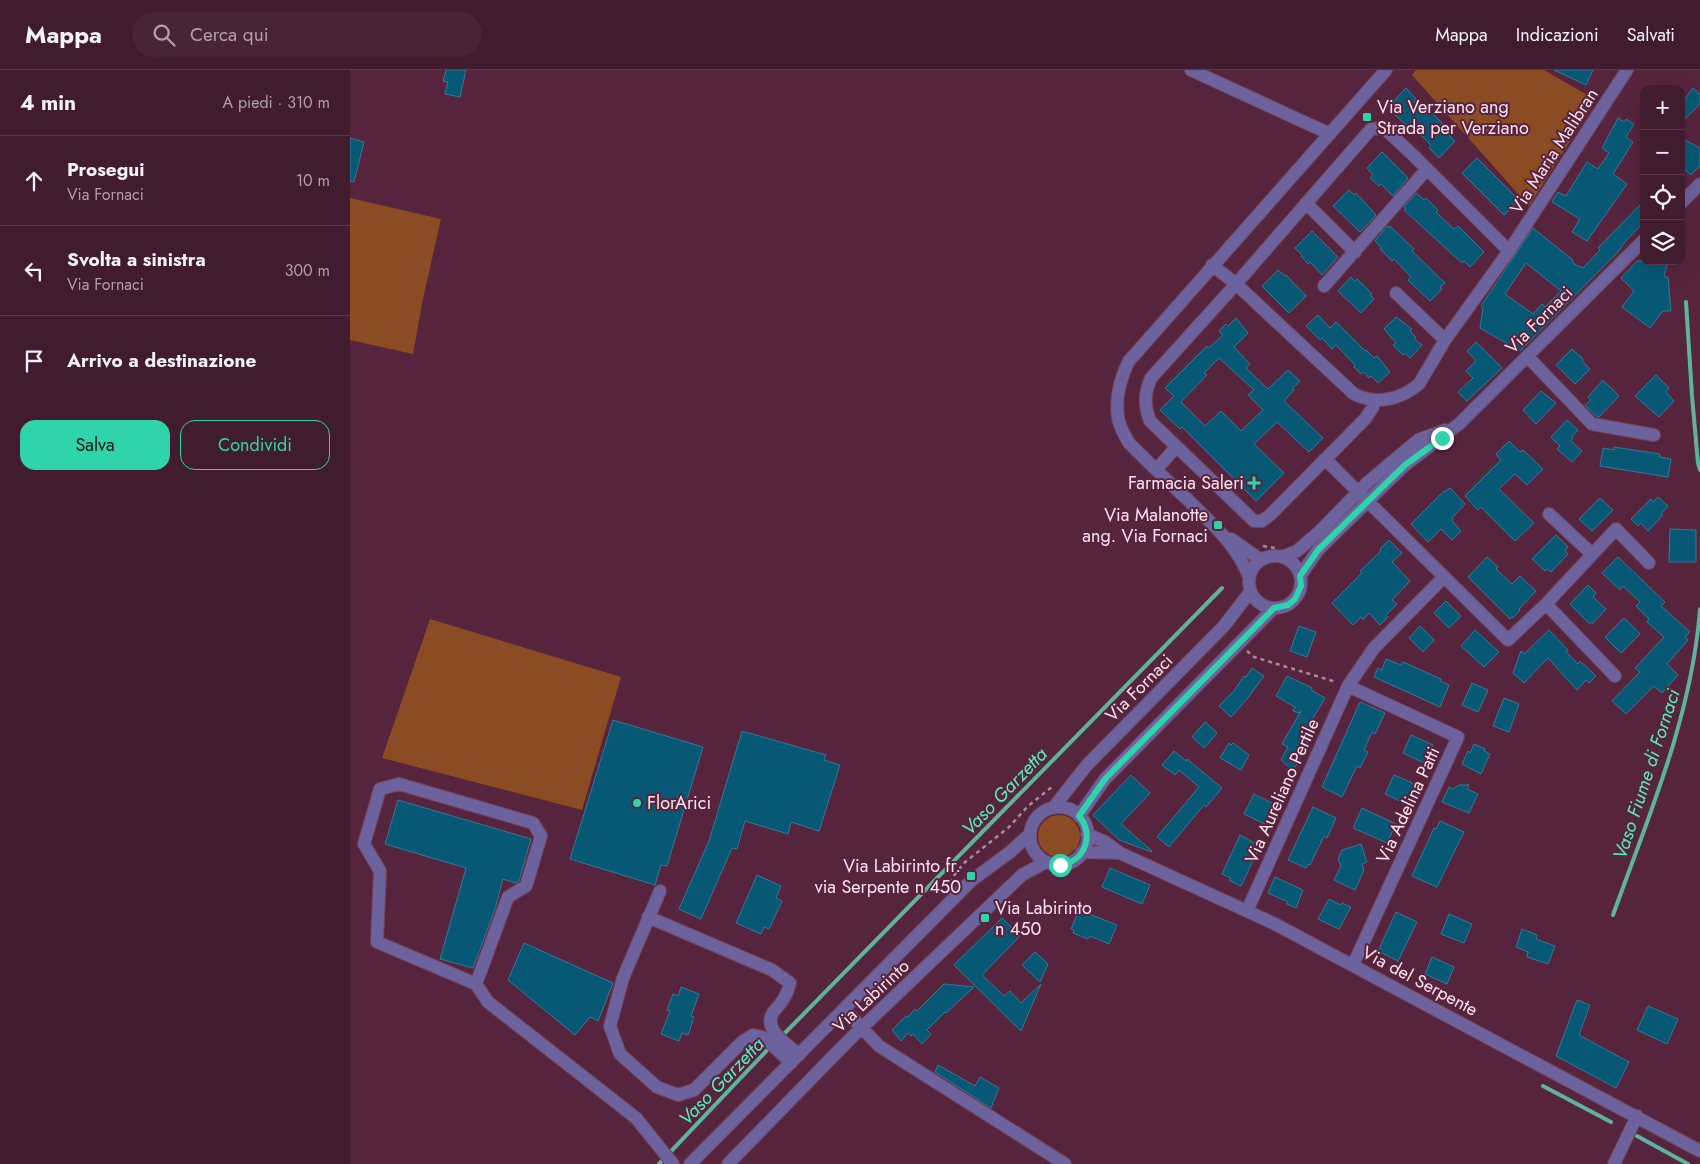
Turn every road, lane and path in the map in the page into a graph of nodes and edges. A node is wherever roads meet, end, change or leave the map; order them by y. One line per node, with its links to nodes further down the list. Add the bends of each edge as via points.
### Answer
1 (1191, 70): 4 (street)
2 (1386, 70): 4 (street)
3 (1627, 70): 10 (street, Via Maria Malibran)
4 (1330, 134): 12 (street)
5 (1427, 169): 8 (street, via 1384,128 1371,130); 10 (street); 11 (street)
6 (1700, 184): 7 (street)
7 (1685, 199)
8 (1306, 203): 11 (street); 13 (street)
9 (1640, 244): 17 (street, Via Fornaci)
10 (1509, 251): 16 (street, Via Maria Malibran)
11 (1355, 252): 14 (street)
12 (1212, 265): 13 (street); 23 (street, via 1130,361 1120,381 1119,424 1128,443)
13 (1236, 284): 18 (street, via 1354,394); 21 (street, via 1151,378 1145,392 1145,407 1150,421)
14 (1324, 286)
15 (1396, 293): 16 (street)
16 (1445, 340): 18 (street, Via Maria Malibran, via 1419,384 1412,390 1400,396)
17 (1528, 357): 19 (street, Via Fornaci); 20 (street, via 1592,424)
18 (1374, 400): 22 (street, via 1365,419)
19 (1459, 424): 24 (street, Via Fornaci, via 1418,440); 25 (street, Via Fornaci, via 1405,465)
20 (1654, 435)
21 (1176, 448): 22 (street, via 1254,521 1262,521); 23 (street)
22 (1325, 459): 24 (street)
23 (1156, 470): 27 (street)
24 (1358, 492): 25 (street); 29 (street, Via Fornaci, via 1297,551)
25 (1367, 502): 32 (street, Via Fornaci, via 1318,550); 34 (street)
26 (1549, 514): 28 (street)
27 (1217, 529): 30 (street); 33 (street, via 1236,552)
28 (1592, 554): 31 (street, via 1616,529); 36 (street)
29 (1282, 557): 30 (street, Via Fornaci); 32 (street, via 1294,564)
30 (1260, 560): 33 (street)
31 (1648, 563)
32 (1300, 576): 37 (street, Via Fornaci, via 1301,586 1295,599 1288,605)
33 (1249, 577): 35 (street)
34 (1444, 577): 36 (street, via 1508,640); 40 (street, via 1374,648)
35 (1250, 592): 37 (street, via 1262,605); 41 (street, Via Fornaci, via 1224,626 1087,765)
36 (1546, 604): 39 (street)
37 (1274, 608): 38 (street, Via Fornaci)
38 (1238, 644): 40 (path, via 1254,657); 42 (street, Via Fornaci, via 1105,779)
39 (1615, 676)
40 (1348, 686): 49 (street, Via Aureliano Pertile); 51 (street, Via Adelina Patti, via 1458,737)
41 (1053, 808): 42 (street, via 1064,808); 43 (street, Via Fornaci, via 1036,819)
42 (1079, 816): 44 (street)
43 (1030, 834): 47 (street, via 1034,851); 53 (street, Via Labirinto, via 971,881)
44 (1087, 834): 45 (street); 46 (street, Via del Serpente)
45 (1082, 852): 46 (street, Via del Serpente); 47 (street, via 1065,864)
46 (1120, 853): 49 (street, Via del Serpente)
47 (1046, 862): 54 (street, Via Labirinto, via 1022,875)
48 (660, 891): 50 (street)
49 (1247, 911): 51 (street, Via del Serpente)
50 (648, 917): 55 (street, via 772,970 790,983 783,1001 769,1018); 55 (street, via 623,978 610,1026 620,1054 657,1087 678,1095 694,1090 753,1035)
51 (1353, 965): 57 (street, Via del Serpente)
52 (476, 984): 52 (street, via 508,897 526,886 541,836 533,823 398,784 380,789 364,844 380,871 377,942); 59 (street, via 488,1002 636,1118)
53 (844, 1009): 54 (street); 56 (street, Via Labirinto)
54 (862, 1028): 61 (street, Via Labirinto); 62 (street, via 879,1046)
55 (776, 1041): 56 (street)
56 (795, 1059): 60 (street, Via Labirinto)
57 (1637, 1116): 58 (street, Via del Serpente); 63 (street)
58 (1700, 1151)
59 (666, 1155)
60 (690, 1164)
61 (728, 1164)
62 (1065, 1164)
63 (1614, 1164)

